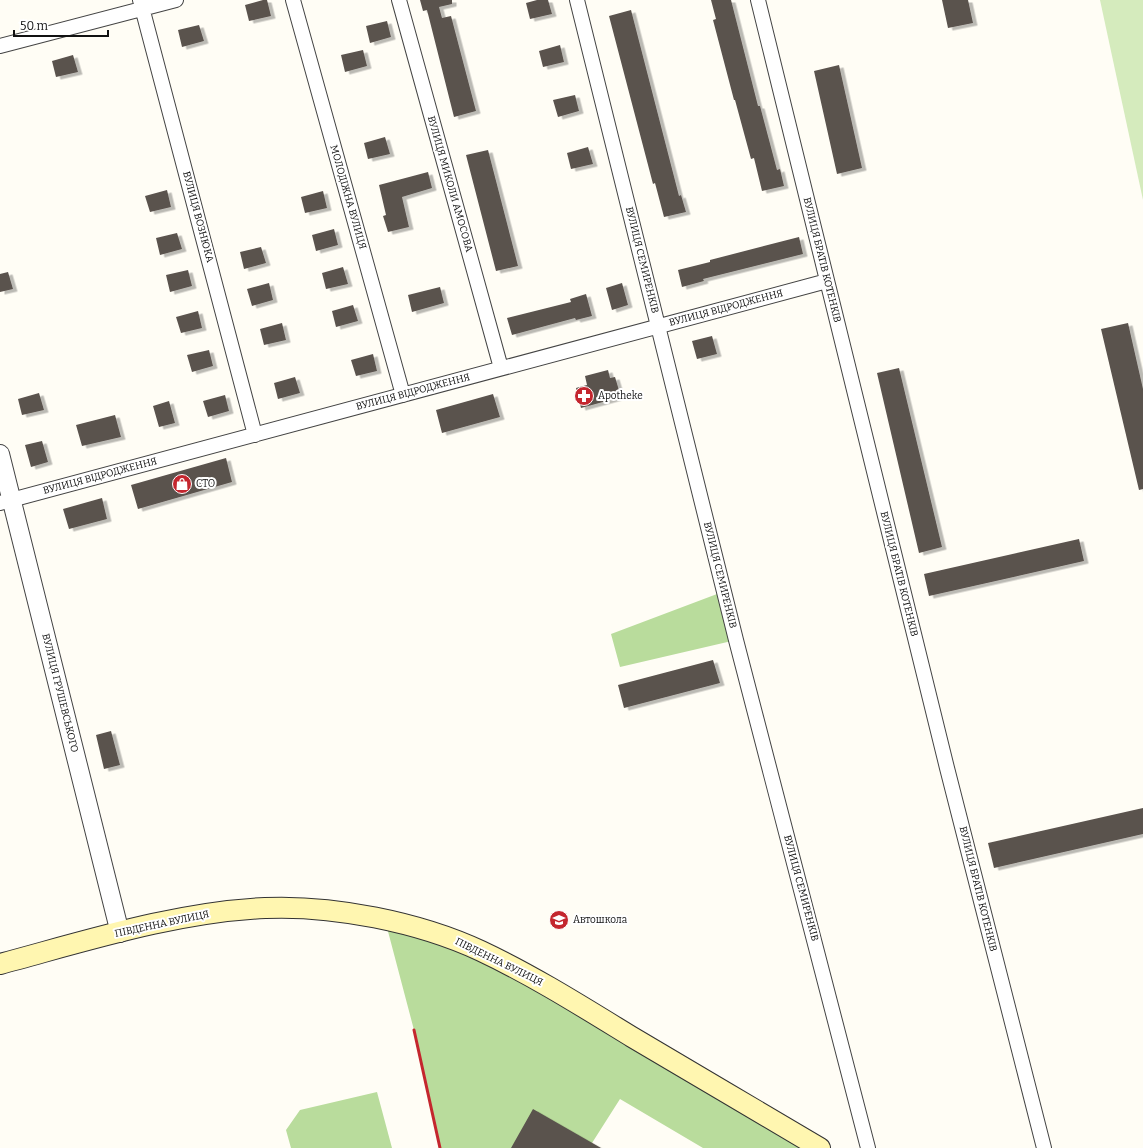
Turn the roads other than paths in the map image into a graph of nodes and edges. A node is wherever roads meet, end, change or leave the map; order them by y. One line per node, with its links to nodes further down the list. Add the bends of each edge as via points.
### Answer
1 (176, 0): 6 (street)
2 (293, 0): 11 (street, МОЛОДІЖНА ВУЛИЦЯ)
3 (399, 0): 10 (street, ВУЛИЦЯ МИКОЛИ АМОСОВА)
4 (577, 0): 9 (street, ВУЛИЦЯ СЕМИРЕНКІВ)
5 (758, 0): 8 (street, ВУЛИЦЯ БРАТІВ КОТЕНКІВ)
6 (141, 5): 7 (street); 12 (street, ВУЛИЦЯ ВОЗНЮКА)
7 (0, 46)
8 (827, 281): 9 (street, ВУЛИЦЯ ВІДРОДЖЕННЯ); 19 (street, ВУЛИЦЯ БРАТІВ КОТЕНКІВ)
9 (659, 326): 10 (street, ВУЛИЦЯ ВІДРОДЖЕННЯ); 18 (street, ВУЛИЦЯ СЕМИРЕНКІВ, via 736,640)
10 (501, 368): 11 (street, ВУЛИЦЯ ВІДРОДЖЕННЯ)
11 (403, 395): 12 (street, ВУЛИЦЯ ВІДРОДЖЕННЯ)
12 (255, 435): 14 (street, ВУЛИЦЯ ВІДРОДЖЕННЯ)
13 (0, 454): 14 (street, ВУЛИЦЯ ГРУШЕВСЬКОГО)
14 (6, 502): 15 (street, ВУЛИЦЯ ГРУШЕВСЬКОГО)
15 (120, 933): 16 (main road, ПІВДЕННА ВУЛИЦЯ); 17 (main road, ПІВДЕННА ВУЛИЦЯ, via 185,917 266,908 295,908 351,914 404,924 454,940 544,984)
16 (0, 964)
17 (820, 1148)
18 (868, 1148)
19 (1044, 1148)

